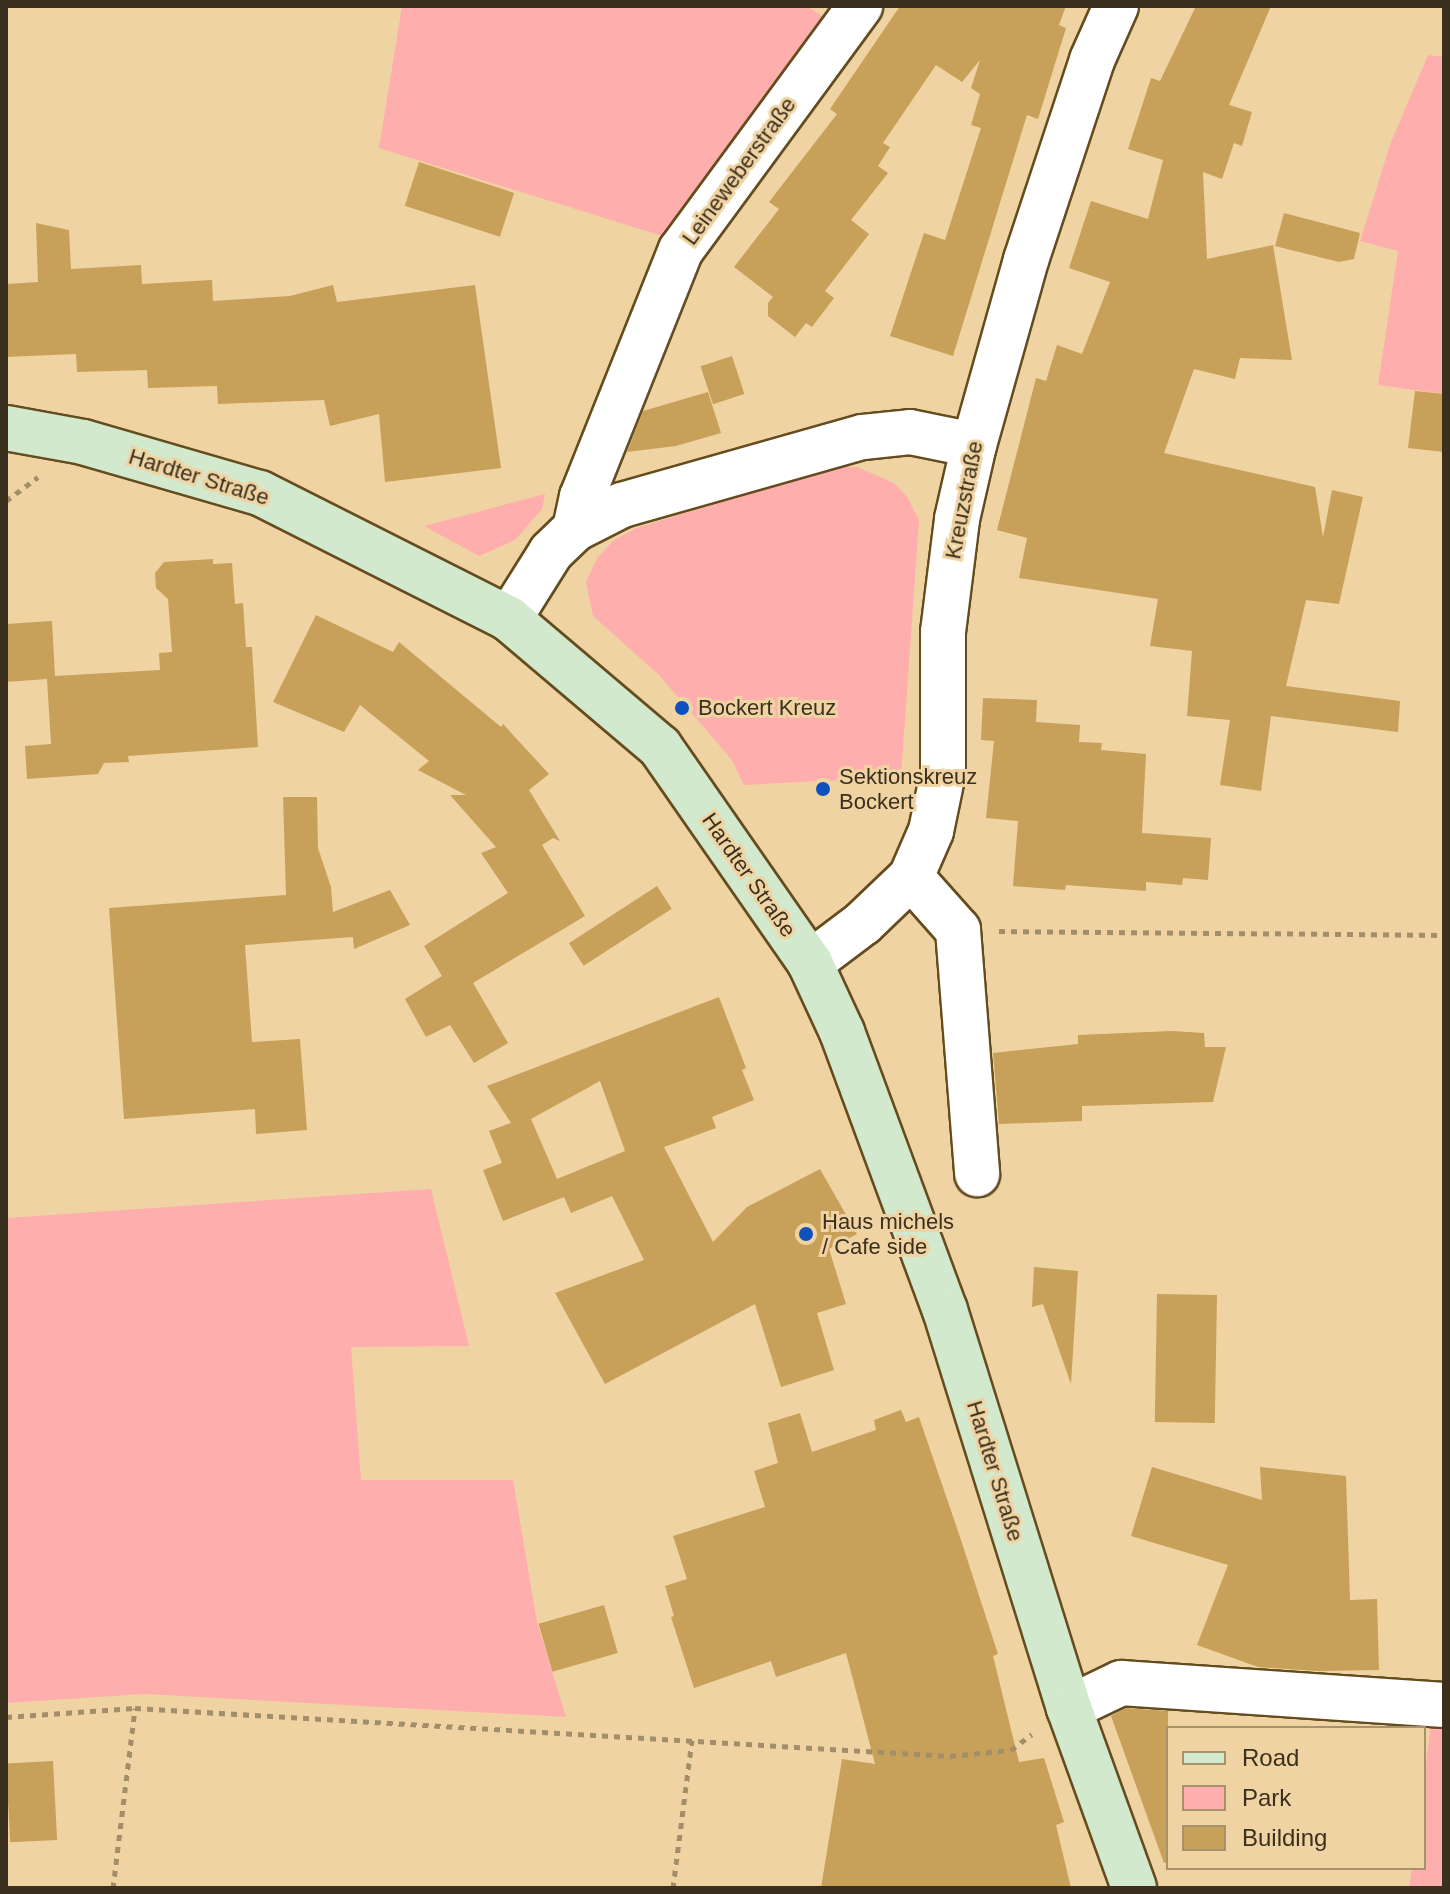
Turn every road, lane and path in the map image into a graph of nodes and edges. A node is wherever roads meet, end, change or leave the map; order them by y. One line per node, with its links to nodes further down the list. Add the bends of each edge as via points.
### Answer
1 (860, 6): 5 (street, Leineweberstraße, via 681,250 582,497)
2 (1116, 6): 4 (street, Kreuzstraße, via 1092,60 1026,260)
3 (6, 428): 6 (main road, Hardter Straße, via 83,442 260,493)
4 (974, 445): 5 (street, Leineweberstraße, via 910,432 863,437 622,505); 7 (street, Kreuzstraße, via 957,519 943,632 943,773 931,831)
5 (575, 529): 6 (street, Leineweberstraße, via 551,552)
6 (509, 619): 10 (main road, Hardter Straße, via 660,747)
7 (911, 877): 8 (street); 10 (street, Kreuzstraße)
8 (958, 930): 9 (path); 11 (street)
9 (1444, 935)
10 (810, 963): 14 (main road, Hardter Straße, via 842,1032 945,1310)
11 (977, 1174)
12 (1444, 1705): 14 (street, via 1121,1683)
13 (135, 1708): 15 (path); 16 (path); 17 (path)
14 (1069, 1708): 16 (path, via 1011,1750 950,1756); 19 (main road, Hardter Straße)
15 (6, 1717)
16 (692, 1740): 18 (path)
17 (113, 1888)
18 (673, 1888)
19 (1134, 1888)

